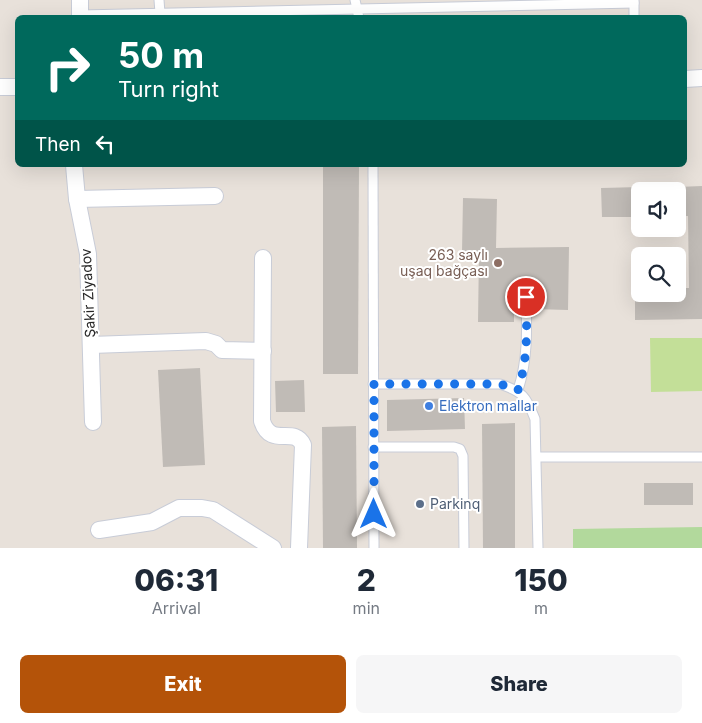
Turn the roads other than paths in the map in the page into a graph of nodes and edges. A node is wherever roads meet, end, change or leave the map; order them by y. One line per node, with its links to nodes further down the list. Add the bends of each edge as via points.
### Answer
1 (160, 0): 6 (lane)
2 (355, 0): 7 (lane)
3 (634, 2): 4 (lane); 8 (lane)
4 (440, 4): 7 (lane)
5 (80, 11): 6 (lane)
6 (160, 13): 7 (lane)
7 (359, 14)
8 (634, 15)
9 (702, 78): 10 (street)
10 (687, 79)
11 (0, 87): 12 (street)
12 (15, 87)
13 (74, 167): 16 (street, Şakir Ziyadov)
14 (373, 167): 21 (lane)
15 (216, 196): 16 (street)
16 (77, 199): 19 (street, Şakir Ziyadov, via 88,254)
17 (262, 258): 20 (street)
18 (526, 297): 22 (lane, via 527,350)
19 (91, 345): 20 (street, via 206,341 222,350); 23 (street, Şakir Ziyadov)
20 (263, 351): 29 (street, via 262,420 265,430 272,436 295,437 303,444)
21 (374, 384): 22 (lane, via 500,384); 24 (lane)
22 (518, 390): 25 (lane, via 528,401 535,419)
23 (93, 422)
24 (374, 447): 30 (lane); 31 (lane, via 460,449 463,456)
25 (537, 457): 26 (lane); 32 (lane)
26 (702, 457)
27 (99, 530): 28 (street, via 152,522 179,508 202,508 213,510)
28 (273, 548)
29 (299, 548)
30 (374, 548)
31 (464, 548)
32 (538, 548)

